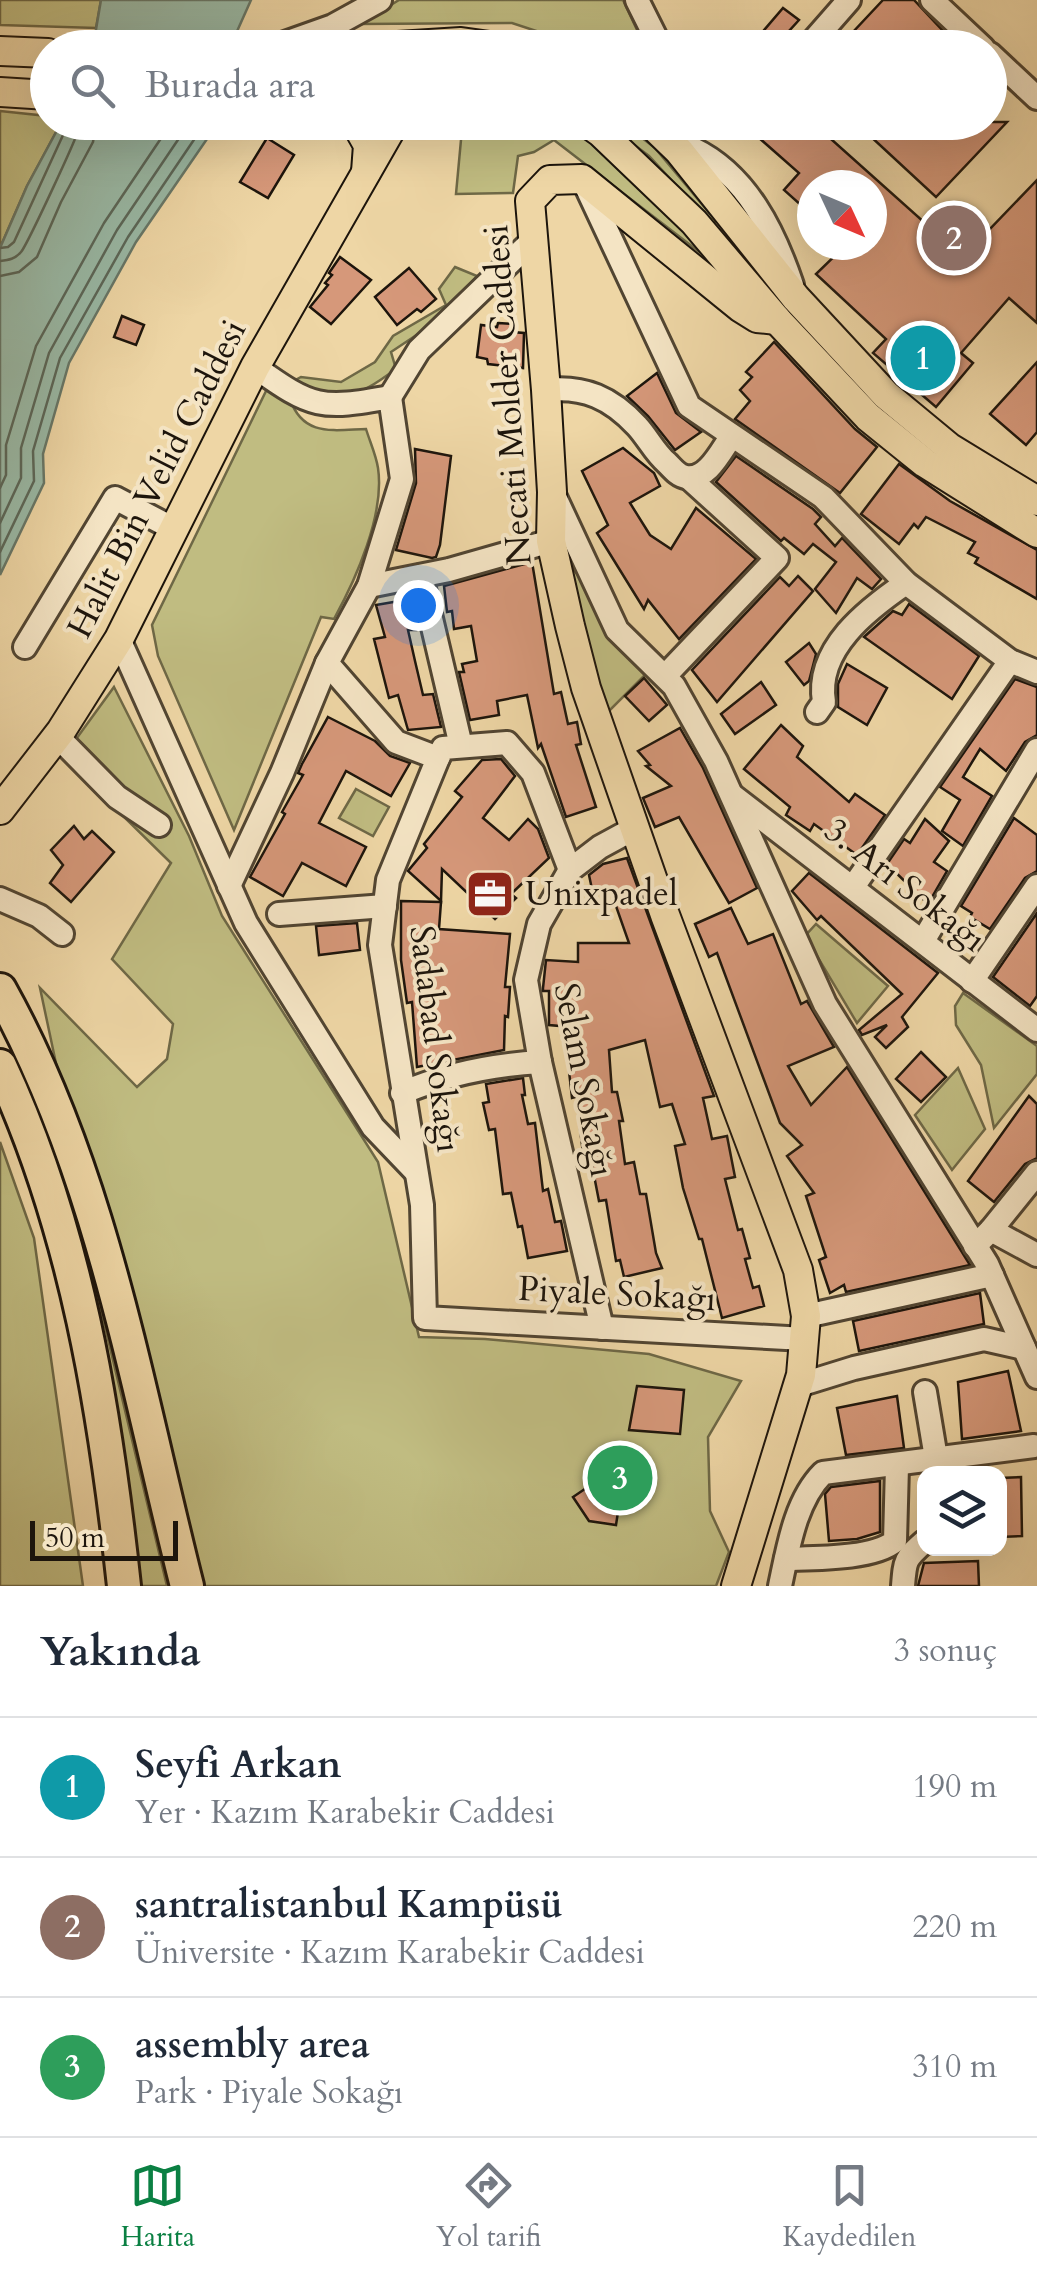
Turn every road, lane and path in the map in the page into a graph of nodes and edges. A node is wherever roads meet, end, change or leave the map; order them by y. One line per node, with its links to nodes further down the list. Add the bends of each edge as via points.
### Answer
1 (380, 0): 5 (street)
2 (636, 0): 6 (street)
3 (849, 0): 7 (street)
4 (932, 0): 8 (street)
5 (322, 30)
6 (652, 30)
7 (822, 30)
8 (964, 30)
9 (0, 51): 10 (main road)
10 (30, 52)
11 (1007, 70): 14 (street)
12 (0, 92): 13 (main road)
13 (30, 94)
14 (1037, 98)
15 (365, 140): 21 (main road)
16 (385, 140): 21 (main road, Halit Bin Velid Caddesi)
17 (608, 140): 25 (main road, via 694,222)
18 (668, 140): 20 (main road)
19 (679, 140): 20 (street)
20 (679, 151): 24 (main road)
21 (366, 172): 26 (main road, Halit Bin Velid Caddesi)
22 (582, 179): 23 (main road, Necati Molder Caddesi, via 550,180 530,200); 25 (main road, via 742,308); 29 (street, via 689,406)
23 (533, 240): 27 (main road, Necati Molder Caddesi); 28 (street, via 419,350)
24 (796, 298): 25 (main road); 32 (main road, via 915,421)
25 (777, 320): 34 (main road, via 896,441)
26 (255, 367): 28 (street, via 299,399 342,406); 33 (main road, Halit Bin Velid Caddesi)
27 (546, 390): 30 (street, via 598,393); 31 (main road, Necati Molder Caddesi)
28 (390, 397): 38 (street, via 402,479)
29 (730, 437): 30 (street, via 709,468); 37 (street, via 822,498)
30 (689, 478): 44 (street, via 777,558)
31 (552, 492): 35 (main road, Necati Molder Caddesi); 44 (street, via 617,630)
32 (1037, 501)
33 (174, 529): 39 (main road, Halit Bin Velid Caddesi); 40 (street, via 116,498)
34 (1037, 533)
35 (551, 541): 36 (street); 53 (main road, Necati Molder Caddesi, via 586,688)
36 (422, 576): 38 (street); 47 (street)
37 (906, 582): 41 (street); 45 (street, via 862,615 831,656 824,702)
38 (369, 586): 42 (street)
39 (119, 639): 46 (main road, Halit Bin Velid Caddesi); 55 (street)
40 (25, 647)
41 (1010, 661): 43 (street); 57 (street)
42 (327, 662): 49 (street, via 396,742); 55 (street)
43 (1037, 672)
44 (665, 676): 50 (street)
45 (816, 712)
46 (57, 736): 51 (main road, Halit Bin Velid Caddesi); 52 (street, via 118,797)
47 (461, 746): 49 (street, via 443,748); 54 (street, via 507,742 533,773)
48 (1037, 750): 62 (street)
49 (438, 758): 59 (street, Sadabad Sokağı, via 388,880)
50 (730, 794): 57 (street, 3. Arı Sokağı); 71 (street, via 825,1004)
51 (0, 810)
52 (159, 825)
53 (635, 828): 54 (street, Selam Sokağı); 76 (main road, Necati Molder Caddesi, via 798,1270)
54 (570, 870): 66 (street, Selam Sokağı, via 539,924 526,980)
55 (230, 886): 69 (street, via 246,923 373,1127)
56 (1037, 886): 63 (street)
57 (853, 888): 62 (street, 3. Arı Sokağı)
58 (0, 899): 61 (street)
59 (385, 906): 60 (street); 68 (street, Sadabad Sokağı, via 380,945)
60 (279, 914)
61 (62, 934)
62 (923, 941): 63 (street, 3. Arı Sokağı)
63 (972, 981): 65 (street, 3. Arı Sokağı)
64 (0, 990): 88 (highway, via 33,1053 82,1179)
65 (1037, 1030)
66 (540, 1062): 68 (street, via 430,1081); 75 (street, Selam Sokağı)
67 (0, 1066): 87 (highway, via 64,1242 96,1388)
68 (402, 1094): 69 (street, Sadabad Sokağı)
69 (416, 1172): 74 (street, Sadabad Sokağı)
70 (1037, 1173): 71 (street)
71 (983, 1238): 72 (street); 73 (street)
72 (1037, 1255)
73 (992, 1275): 76 (street, Piyale Sokağı); 77 (street)
74 (426, 1318): 75 (street, Piyale Sokağı)
75 (602, 1328): 76 (street, Piyale Sokağı)
76 (806, 1328): 79 (main road, Necati Molder Caddesi)
77 (1024, 1348): 78 (street); 79 (street, via 984,1339)
78 (1037, 1377)
79 (796, 1386): 89 (main road, Necati Molder Caddesi)
80 (925, 1392): 84 (street)
81 (1034, 1446): 84 (street)
82 (898, 1466): 83 (street); 86 (street, via 820,1476 808,1492); 86 (street, via 898,1525 888,1547)
83 (917, 1466)
84 (936, 1466)
85 (917, 1547): 91 (street, via 905,1561)
86 (786, 1559): 90 (street)
87 (124, 1586)
88 (187, 1586)
89 (736, 1586)
90 (780, 1586)
91 (903, 1586)

